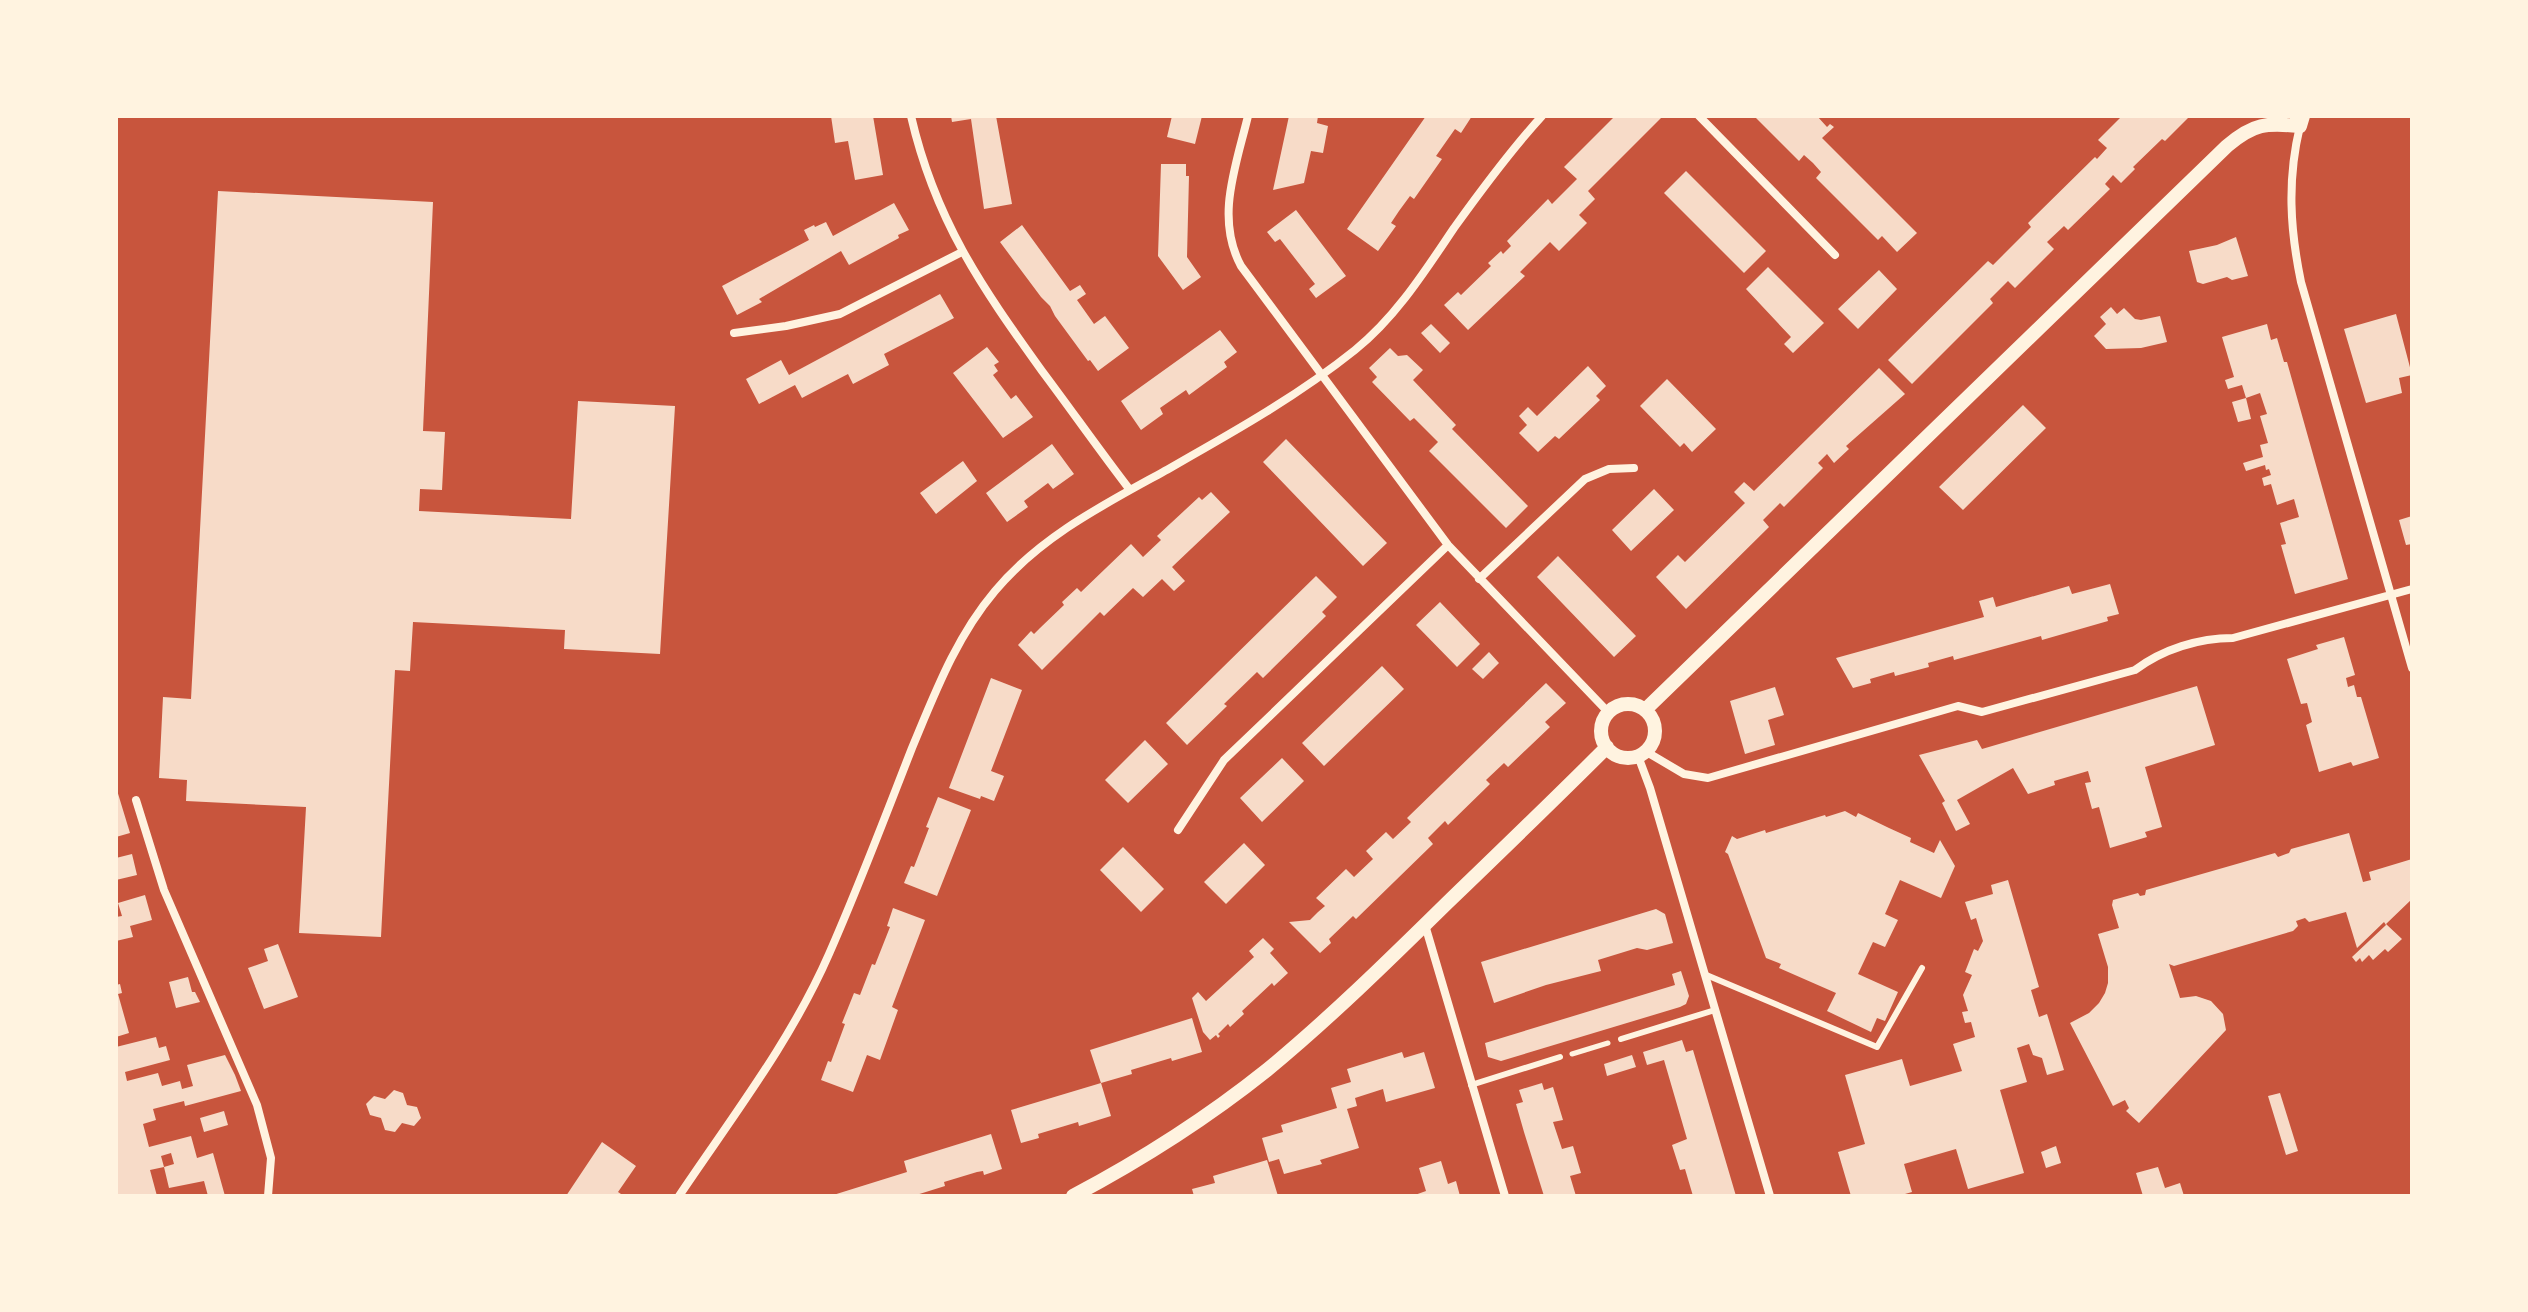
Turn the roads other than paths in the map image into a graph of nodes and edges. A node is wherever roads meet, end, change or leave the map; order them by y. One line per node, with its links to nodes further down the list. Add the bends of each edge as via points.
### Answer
1 (911, 116): 6 (street, via 933,191)
2 (1248, 116): 9 (street, via 1228,207 1230,240 1241,266)
3 (1542, 116): 9 (street, via 1385,321)
4 (1699, 116): 7 (street)
5 (2299, 119): 15 (street, via 2290,189 2294,250); 17 (street, via 2248,129 2227,146)
6 (962, 252): 8 (street, via 840,314); 11 (street)
7 (1835, 255)
8 (734, 333)
9 (1321, 376): 11 (street, via 1266,414); 12 (street)
10 (1634, 468): 13 (street, via 1609,469 1585,479)
11 (1130, 490): 31 (street, via 1024,560 974,620 942,675 814,986)
12 (1448, 545): 13 (street); 22 (street, via 1224,760)
13 (1479, 579): 18 (street)
14 (2412, 589): 15 (street)
15 (2391, 595): 16 (street); 20 (street, via 2233,638 2211,638 2154,656 2135,670 1982,712 1958,706 1708,778 1684,774)
16 (2412, 668)
17 (1645, 710): 18 (street, via 1625,705); 20 (street, via 1655,732)
18 (1609, 713): 19 (street, via 1602,727)
19 (1607, 747): 20 (street, via 1621,756); 23 (street)
20 (1642, 754): 25 (street)
21 (136, 800): 30 (street, via 164,890 257,1105 271,1158)
22 (1178, 830)
23 (1425, 925): 29 (street); 32 (street, via 1265,1071 1169,1141)
24 (1922, 968): 25 (lane, via 1877,1047)
25 (1704, 974): 26 (street)
26 (1715, 1010): 27 (lane); 34 (street)
27 (1621, 1039)
28 (1560, 1057): 29 (lane)
29 (1471, 1085): 33 (street)
30 (268, 1196)
31 (679, 1196)
32 (1073, 1196)
33 (1505, 1196)
34 (1770, 1196)

